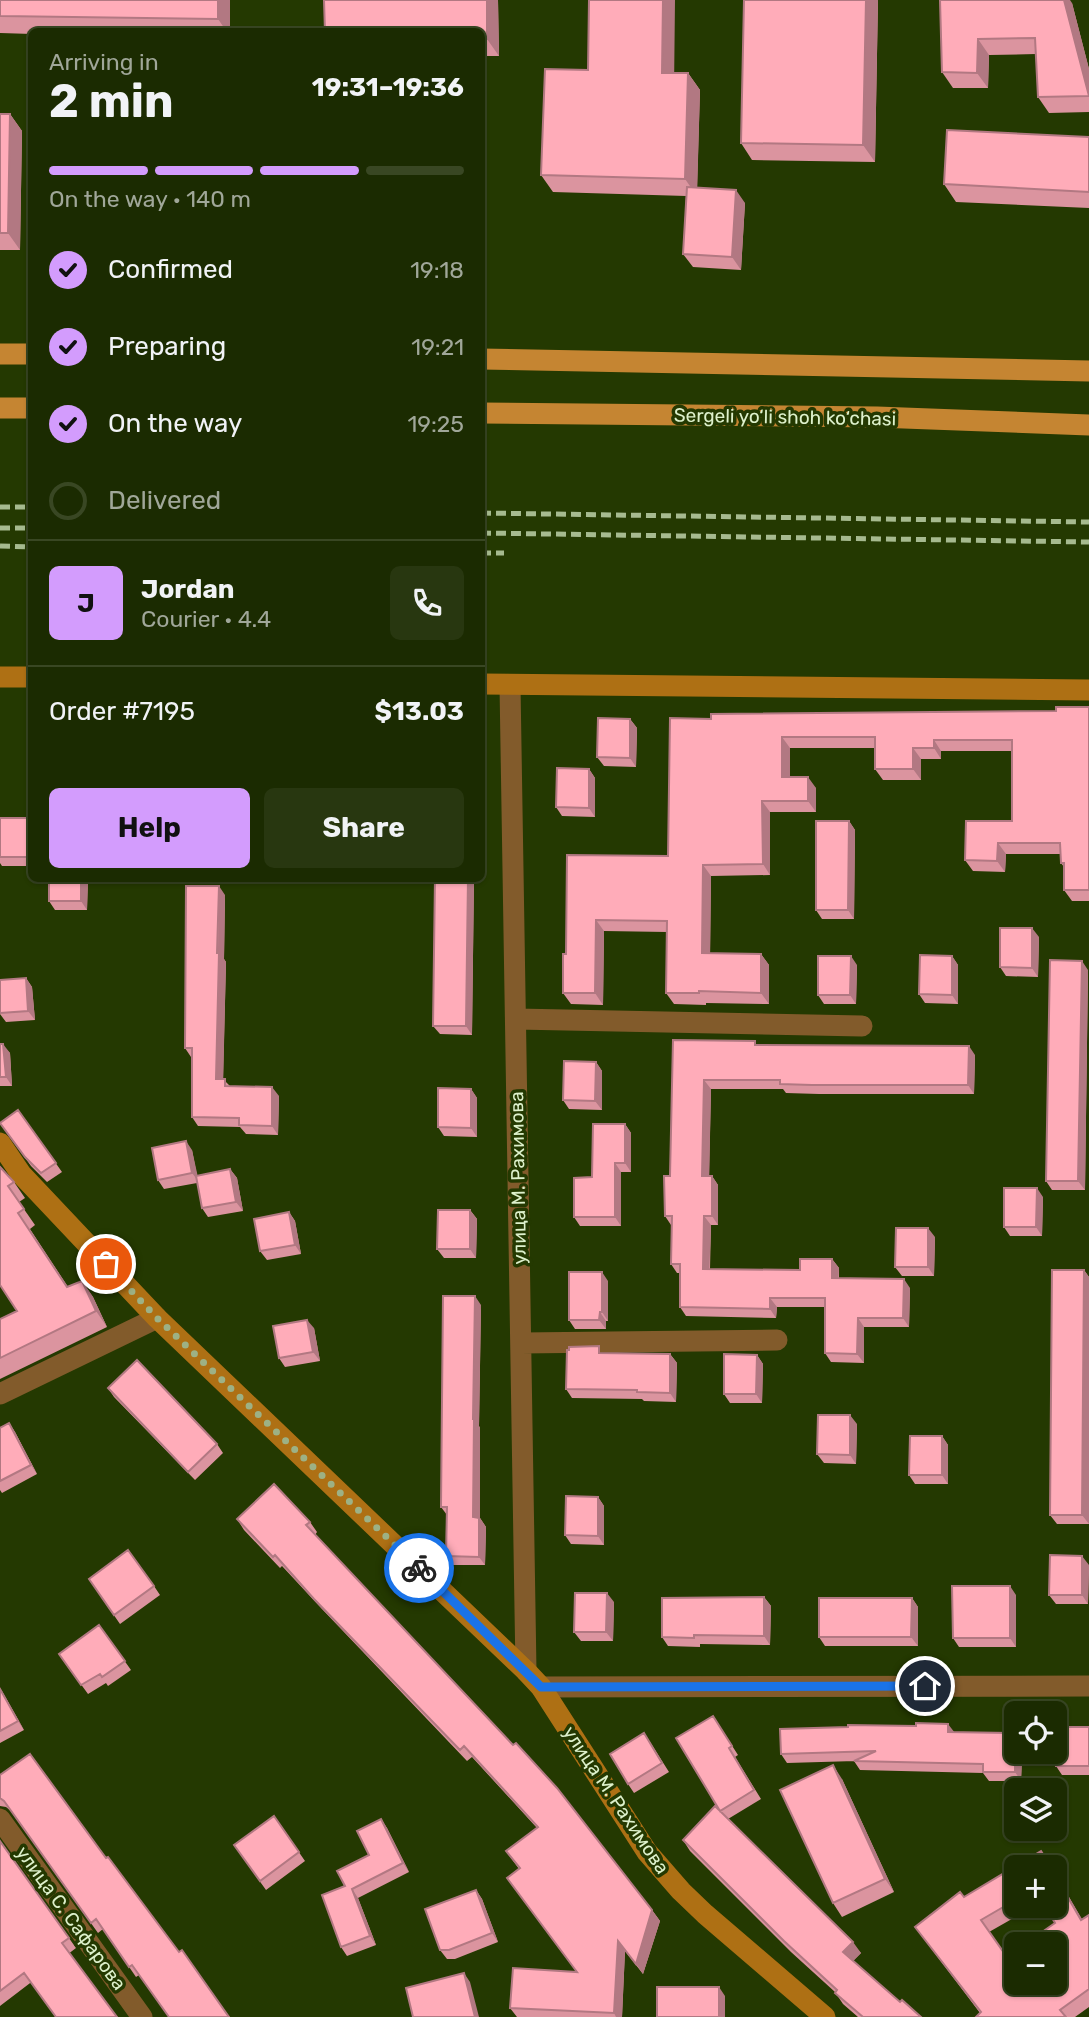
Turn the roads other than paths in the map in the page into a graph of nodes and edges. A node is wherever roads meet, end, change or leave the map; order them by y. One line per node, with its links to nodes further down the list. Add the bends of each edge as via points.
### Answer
1 (0, 354): 2 (main road)
2 (28, 354)
3 (485, 359): 4 (main road)
4 (1089, 372)
5 (0, 408): 6 (main road)
6 (28, 408)
7 (485, 413): 8 (main road, Sergeli yo‘li shoh ko‘chasi, via 877,417)
8 (1089, 425)
9 (0, 677): 10 (street)
10 (28, 677)
11 (485, 684): 12 (street)
12 (510, 685): 13 (street); 14 (street, улица М. Рахимова)
13 (1089, 690)
14 (516, 1019): 15 (street); 19 (street, улица М. Рахимова)
15 (862, 1026)
16 (0, 1143): 17 (street, улица М. Рахимова, via 21,1174)
17 (157, 1318): 20 (street); 21 (street, улица М. Рахимова)
18 (777, 1340): 19 (street)
19 (521, 1343): 21 (street, улица М. Рахимова)
20 (0, 1394)
21 (526, 1671): 23 (street, улица М. Рахимова)
22 (1089, 1686): 23 (street)
23 (541, 1687): 26 (street, улица М. Рахимова, via 647,1852 705,1914)
24 (0, 1819): 25 (street, улица С. Сафарова)
25 (142, 2017)
26 (825, 2017)

